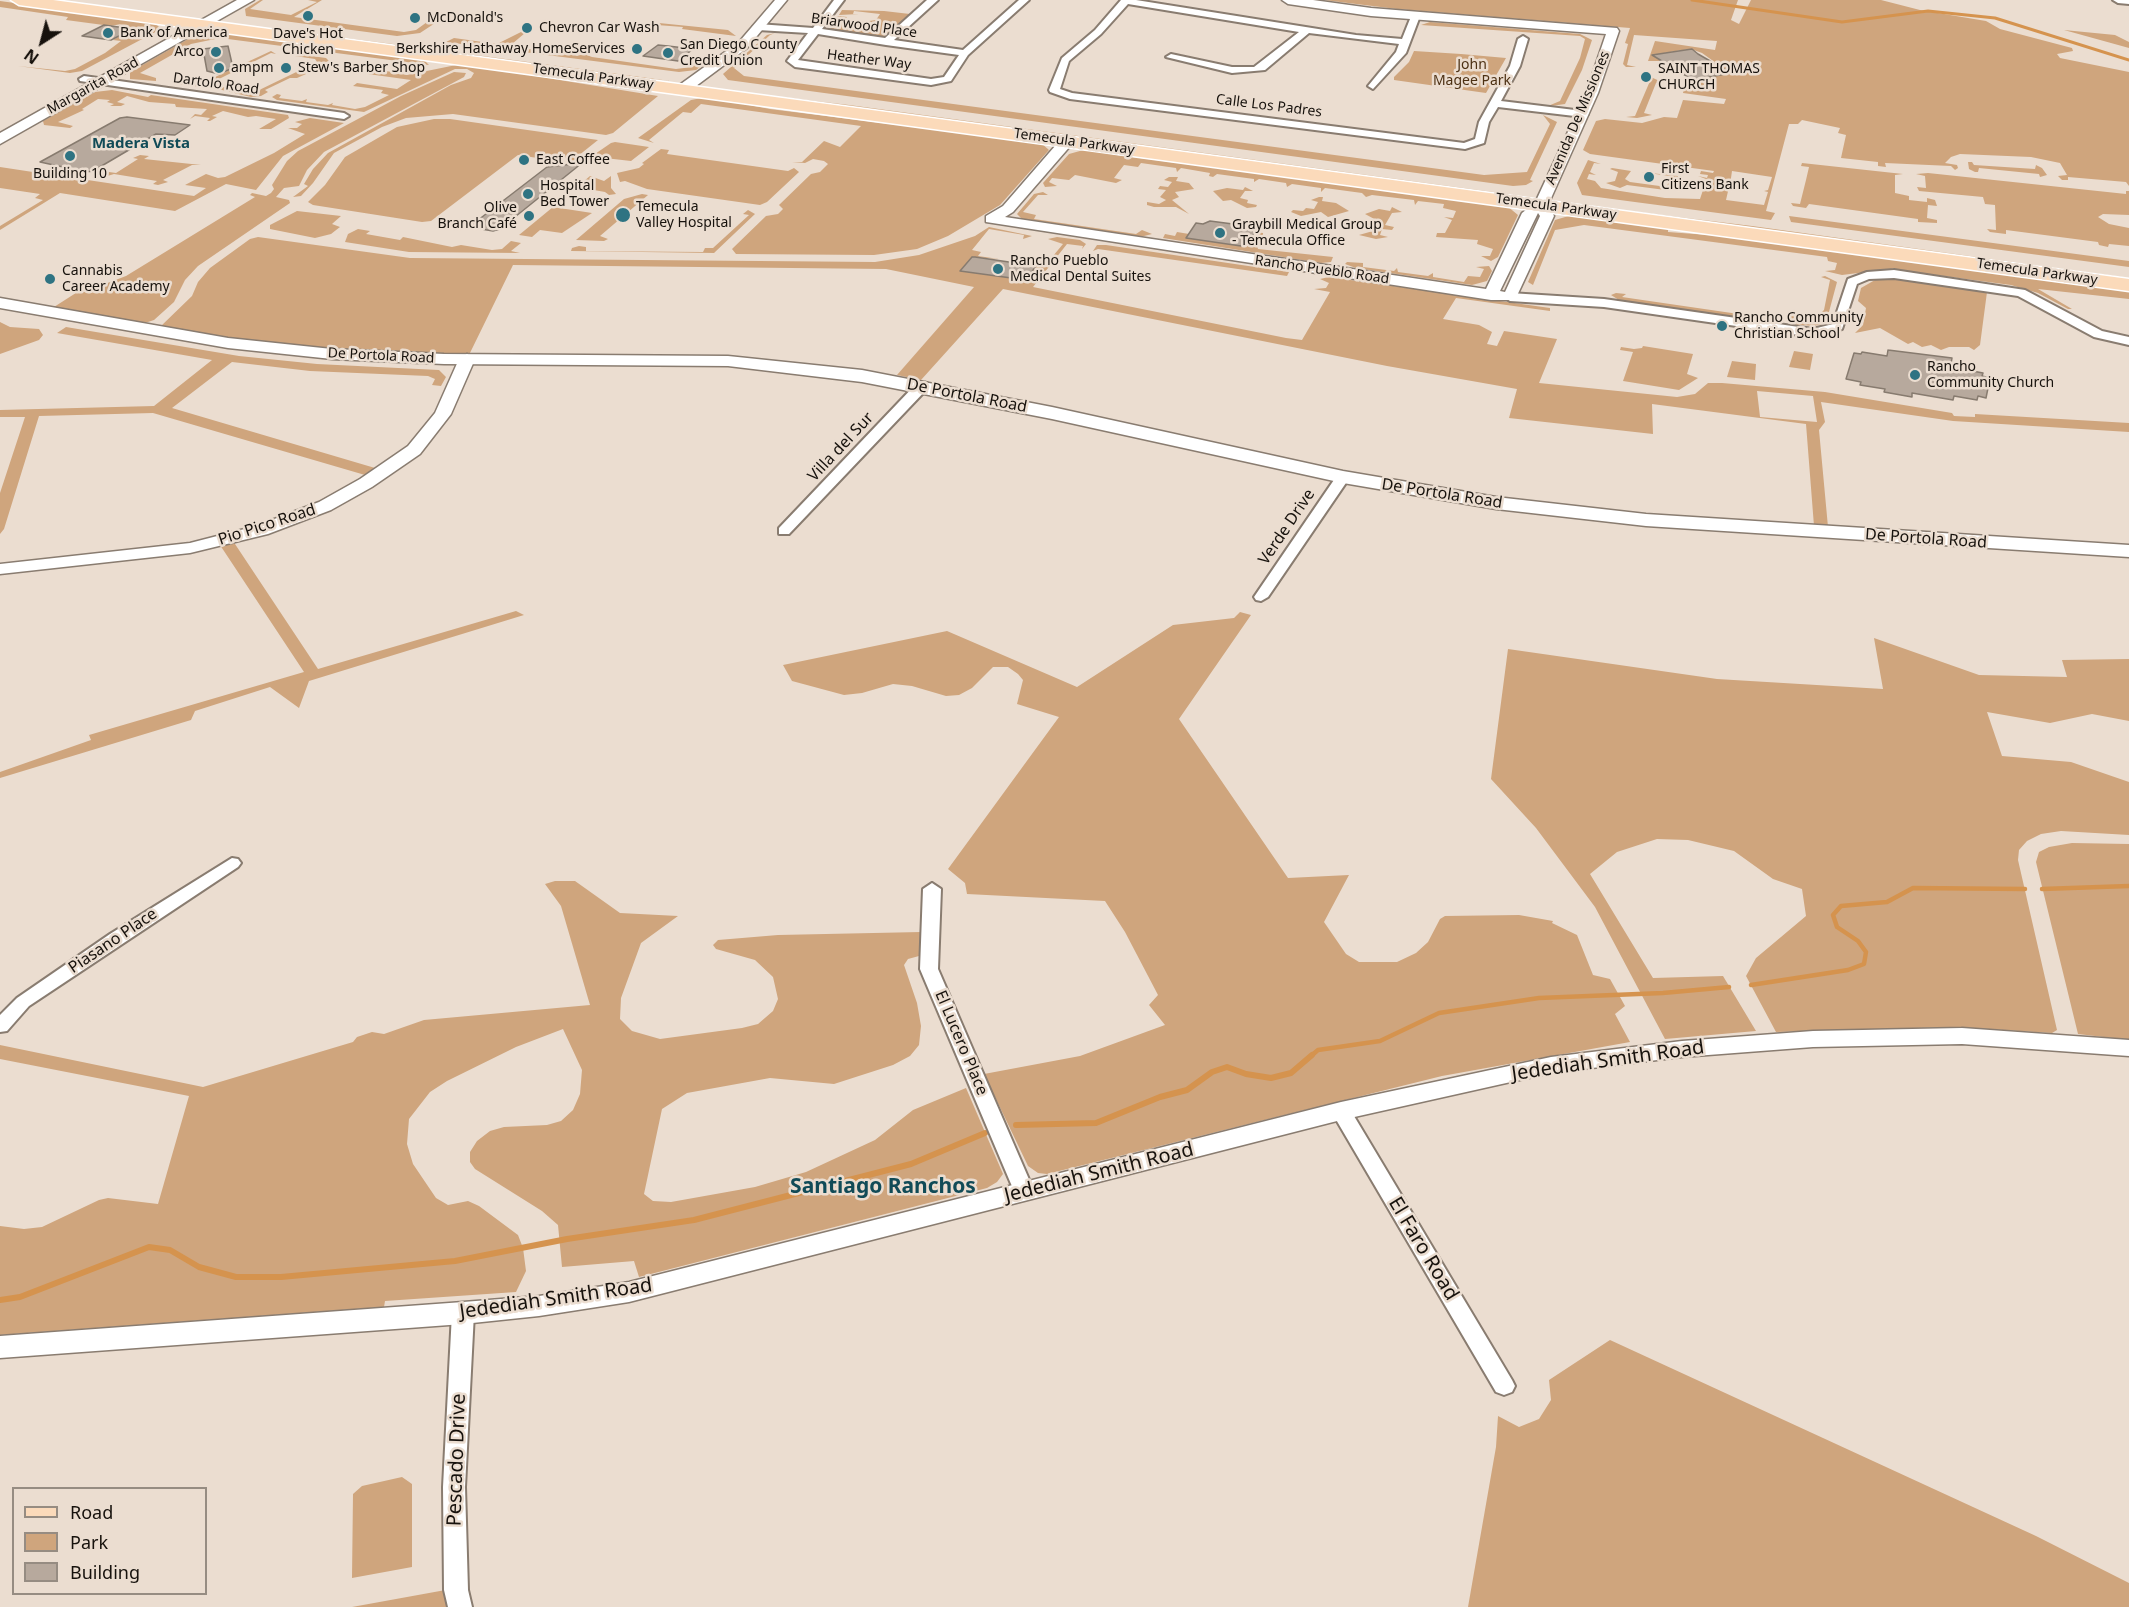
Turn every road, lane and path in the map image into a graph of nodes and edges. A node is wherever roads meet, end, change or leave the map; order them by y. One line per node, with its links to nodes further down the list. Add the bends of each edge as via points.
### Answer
1 (19, 0): 16 (main road, Temecula Parkway)
2 (96, 0): 15 (main road, Temecula Parkway)
3 (223, 0): 15 (main road, Margarita Road)
4 (247, 0): 13 (main road)
5 (781, 0): 17 (street)
6 (839, 0): 19 (street)
7 (933, 0): 21 (street)
8 (1024, 0): 23 (street)
9 (1288, 0): 14 (street)
10 (2118, 0): 12 (street)
11 (1126, 1): 18 (street); 29 (street, Calle Los Padres, via 1065,60 1054,90 1070,96 1455,145 1480,141)
12 (2129, 1)
13 (218, 16): 15 (main road, Temecula Parkway); 27 (main road, Temecula Parkway)
14 (1415, 16): 22 (street); 30 (street, Avenida De Missiones, via 1613,31)
15 (201, 19): 16 (main road, Temecula Parkway); 26 (main road, Margarita Road); 27 (main road, Temecula Parkway)
16 (184, 22): 25 (main road, Margarita Road)
17 (758, 27): 19 (street, Briarwood Place); 27 (street, via 743,45)
18 (1307, 30): 22 (street); 24 (street, via 1261,68 1232,70)
19 (817, 32): 21 (street, Briarwood Place); 23 (street, Heather Way, via 792,62 931,82 947,79)
20 (1523, 39): 29 (street, via 1515,66)
21 (886, 42): 23 (street, Briarwood Place)
22 (1406, 42): 28 (street, via 1394,64)
23 (965, 53)
24 (1171, 57)
25 (84, 79): 26 (street, Dartolo Road); 32 (main road, Margarita Road)
26 (101, 82): 31 (street, Dartolo Road); 33 (main road, Margarita Road)
27 (689, 85): 34 (main road, Temecula Parkway); 35 (main road, Temecula Parkway)
28 (1373, 86)
29 (1493, 103): 30 (street)
30 (1583, 114): 35 (street, Avenida De Missiones)
31 (344, 116)
32 (0, 127)
33 (0, 139)
34 (1067, 141): 35 (main road, Temecula Parkway); 38 (street, Rancho Pueblo Road, via 1008,209 991,219)
35 (1544, 200): 36 (main road, Temecula Parkway); 37 (main road, Temecula Parkway); 38 (street, Avenida De Missiones, via 1529,213); 39 (street, Avenida De Missiones, via 1547,216)
36 (2129, 273)
37 (2129, 285)
38 (1491, 294): 39 (street, Rancho Pueblo Road)
39 (1510, 297): 43 (street, via 1604,303 1813,333 1838,326 1852,282 1867,276 1894,274 2021,292 2097,334)
40 (0, 303): 42 (main road, De Portola Road)
41 (8, 314): 42 (main road, via 43,316 129,332); 44 (main road, De Portola Road, via 266,357 365,365)
42 (144, 329): 44 (main road, De Portola Road, via 300,351)
43 (2129, 341)
44 (465, 363): 45 (main road, De Portola Road, via 728,361); 49 (street, Pio Pico Road, via 443,414 414,450 325,507 262,530 190,548)
45 (922, 386): 46 (main road, De Portola Road); 47 (street, Villa del Sur)
46 (1343, 477): 48 (main road, De Portola Road, via 1496,503 1646,520); 50 (street, Verde Drive)
47 (784, 531)
48 (2129, 551)
49 (0, 569)
50 (1261, 597)
51 (232, 863): 53 (street, Piasano Place, via 23,1002)
52 (932, 889): 56 (street, El Lucero Place, via 929,969)
53 (0, 1026)
54 (2129, 1048): 55 (street, Jedediah Smith Road, via 1962,1036 1779,1041 1551,1065)
55 (1341, 1112): 56 (street, Jedediah Smith Road); 59 (street, El Faro Road)
56 (1024, 1191): 57 (street, Jedediah Smith Road, via 629,1292)
57 (463, 1313): 58 (street, Jedediah Smith Road); 60 (street, Pescado Drive, via 454,1486 456,1590)
58 (0, 1347)
59 (1504, 1386)
60 (460, 1607)

